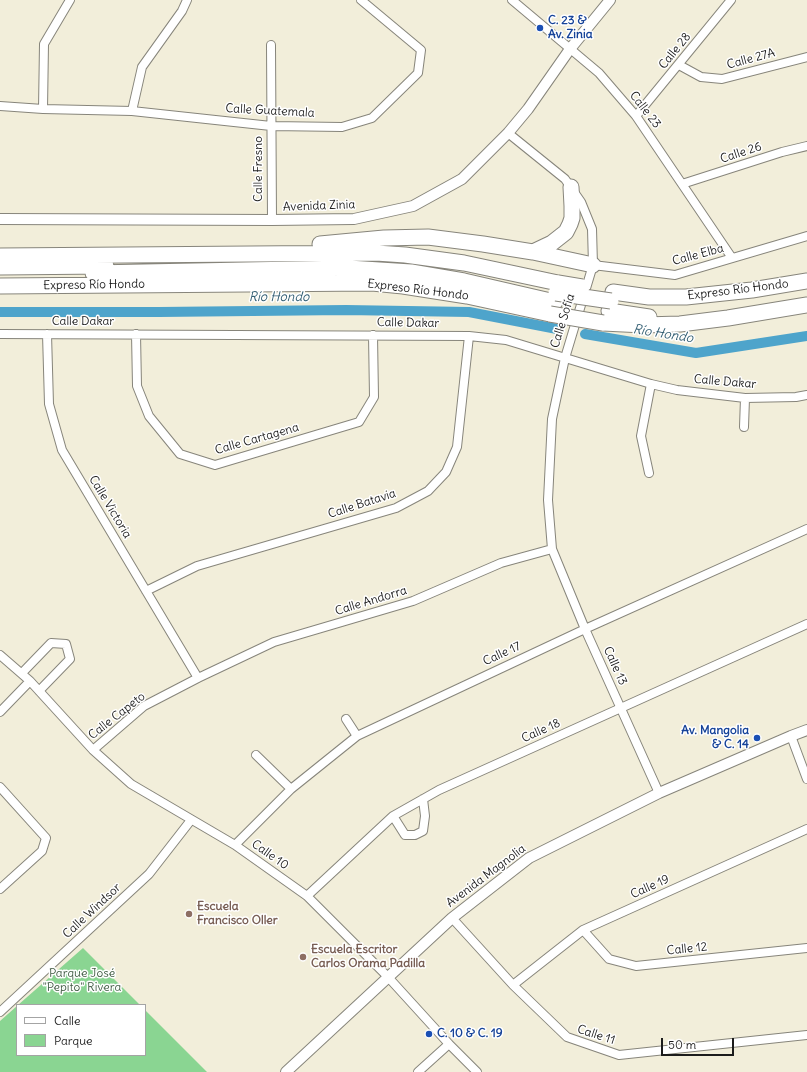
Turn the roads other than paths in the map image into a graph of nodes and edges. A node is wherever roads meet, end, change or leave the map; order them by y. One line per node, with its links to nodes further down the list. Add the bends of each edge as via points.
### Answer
1 (70, 0): 12 (street, via 44,44)
2 (187, 0): 13 (street, via 142,67)
3 (361, 0): 15 (street, Calle Guatemala, via 421,50 418,73 372,118 342,127)
4 (512, 0): 8 (street, Calle 23)
5 (610, 0): 8 (street, Avenida Zinia)
6 (731, 0): 10 (street, Calle 28)
7 (271, 46): 15 (street, Calle Fresno)
8 (570, 49): 14 (street, Calle 23, via 599,73); 16 (street, Avenida Zinia)
9 (807, 57): 10 (street, Calle 27A, via 722,79 701,77)
10 (679, 64): 14 (street, Calle 28)
11 (0, 106): 12 (street, Calle Guatemala)
12 (42, 109): 13 (street, Calle Guatemala)
13 (132, 111): 15 (street, Calle Guatemala)
14 (636, 116): 18 (street, Calle 23)
15 (271, 126): 21 (street, Calle Fresno)
16 (508, 133): 19 (street, Calle Sofía, via 565,179); 21 (street, Avenida Zinia, via 462,179 413,206 354,219)
17 (807, 146): 18 (street, Calle 26)
18 (682, 184): 26 (street, Calle 23)
19 (571, 187): 23 (highway, via 572,218 566,232 552,243); 27 (street, Calle Sofía, via 581,202 592,229)
20 (0, 219): 21 (street, Avenida Zinia)
21 (272, 220)
22 (807, 236): 26 (street, Calle Elba)
23 (533, 252): 24 (highway, via 428,237 410,237 313,245); 27 (highway)
24 (291, 253): 25 (highway, Expreso Río Hondo); 32 (highway, Expreso Río Hondo, via 376,253 464,263)
25 (0, 256)
26 (732, 258): 27 (street, Calle Elba, via 675,275)
27 (593, 265): 40 (street, Calle Sofía)
28 (0, 267): 32 (highway, via 353,260 400,263 458,272)
29 (0, 275): 32 (highway, via 348,268 411,272)
30 (807, 281): 34 (highway, Expreso Río Hondo, via 695,296 649,297)
31 (0, 286): 32 (highway, Expreso Río Hondo, via 372,283 453,294)
32 (555, 298): 34 (highway, Expreso Río Hondo, bridge); 34 (highway, Expreso Río Hondo, bridge)
33 (807, 305): 34 (highway, Expreso Río Hondo, via 680,324 644,325)
34 (609, 307)
35 (0, 334): 36 (street, Calle Dakar)
36 (47, 334): 37 (street, Calle Dakar); 48 (street, Calle Victoria, via 49,404 62,450)
37 (136, 334): 38 (street, Calle Dakar); 38 (street, Calle Cartagena, via 137,386 149,416 180,454 215,465 359,422 374,396)
38 (374, 335): 39 (street, Calle Dakar)
39 (469, 336): 40 (street, Calle Dakar, via 506,340); 48 (street, Calle Batavia, via 457,447 446,472 428,491 396,508 197,566)
40 (565, 358): 41 (street, Calle Dakar); 47 (street, Calle Sofía, via 552,419 548,500)
41 (651, 384): 43 (street, Calle Dakar, via 677,390); 45 (street, via 641,436)
42 (807, 395): 43 (street, Calle Dakar)
43 (745, 398): 44 (street)
44 (744, 427)
45 (649, 472)
46 (807, 529): 50 (street, Calle 17)
47 (552, 549): 50 (street, Calle 13); 53 (street, Calle Andorra, via 501,562 413,601 274,642)
48 (146, 591): 53 (street, Calle Victoria)
49 (807, 624): 56 (street, Calle 18)
50 (585, 629): 56 (street, Calle 13); 60 (street, Calle 17)
51 (0, 655): 52 (street, Calle 10)
52 (22, 673): 54 (street, Calle 10); 55 (street, via 51,643 66,644 70,660)
53 (198, 678): 62 (street, Calle Capeto, via 144,706)
54 (30, 682): 55 (street, Calle 10); 57 (street)
55 (39, 691): 62 (street, Calle 10)
56 (621, 708): 67 (street, Calle 13); 68 (street, Calle 18)
57 (0, 712)
58 (346, 719): 60 (street)
59 (807, 730): 61 (street, Avenida Magnolia)
60 (357, 736): 66 (street, Calle 17)
61 (791, 736): 64 (street); 67 (street, Avenida Magnolia)
62 (93, 750): 70 (street, Calle 10, via 131,784)
63 (256, 755): 66 (street)
64 (807, 779)
65 (0, 787): 73 (street, via 46,838 42,850)
66 (291, 789): 72 (street, Calle 17)
67 (659, 793): 75 (street, Avenida Magnolia, via 529,858)
68 (423, 799): 69 (street, Calle 18); 69 (street, via 423,831 415,835 405,835)
69 (393, 816): 74 (street, Calle 18)
70 (191, 820): 72 (street, Calle 10); 80 (street, Calle Windsor, via 149,874)
71 (807, 829): 76 (street, Calle 19)
72 (236, 845): 74 (street, Calle 10)
73 (0, 889)
74 (308, 896): 78 (street, Calle 10)
75 (452, 918): 78 (street, Avenida Magnolia); 79 (street, Calle 11)
76 (583, 930): 77 (street, Calle 12, via 609,959 636,966); 79 (street, Calle 19)
77 (807, 948)
78 (388, 977): 82 (street, Calle 10); 83 (street, Avenida Magnolia)
79 (513, 985): 81 (street, Calle 11, via 567,1038 619,1055)
80 (0, 1012)
81 (807, 1035)
82 (449, 1044): 84 (street); 85 (street, Calle 10)
83 (286, 1072)
84 (418, 1072)
85 (477, 1072)

